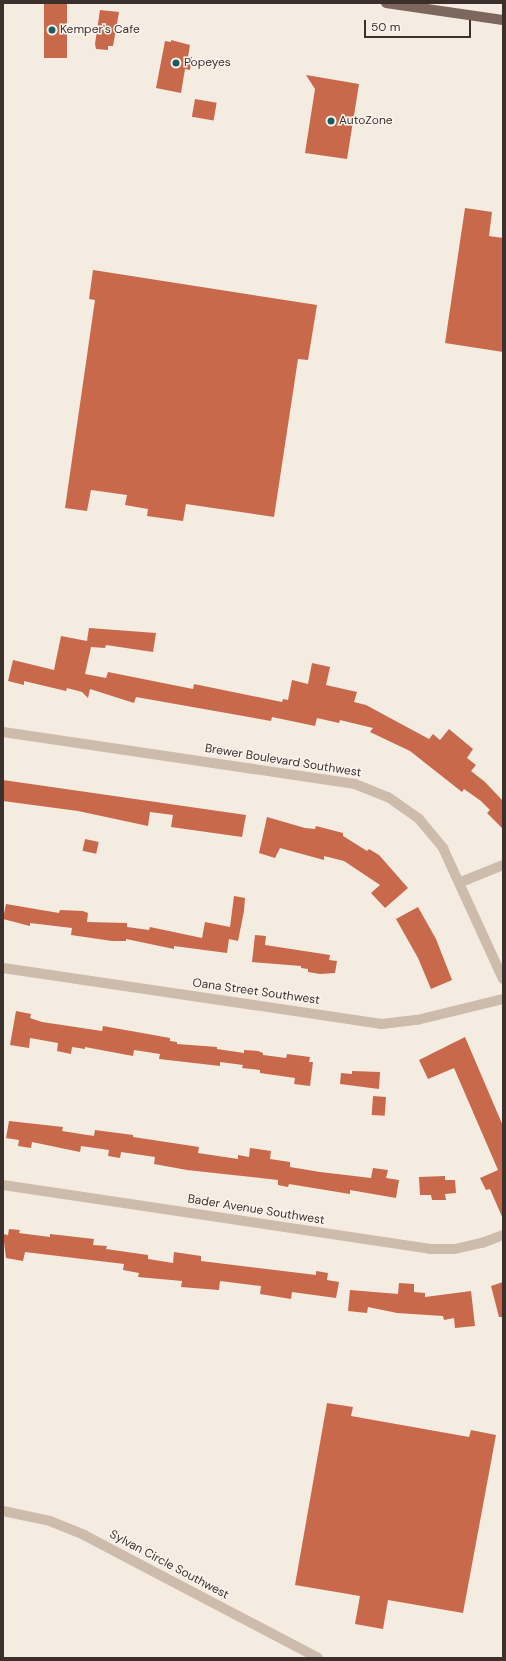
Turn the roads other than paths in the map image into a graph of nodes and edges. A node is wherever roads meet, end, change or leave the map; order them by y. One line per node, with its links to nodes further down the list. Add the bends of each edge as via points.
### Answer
1 (386, 3): 2 (main road)
2 (503, 20)
3 (3, 732): 5 (street, Brewer Boulevard Southwest, via 355,784 388,797 419,819 443,848)
4 (503, 865): 5 (street)
5 (461, 882): 7 (street, Brewer Boulevard Southwest)
6 (3, 968): 8 (street, Oana Street Southwest, via 382,1024 417,1020)
7 (503, 979)
8 (503, 998)
9 (3, 1185): 10 (street, Bader Avenue Southwest, via 430,1249 455,1249)
10 (503, 1235)
11 (3, 1511): 12 (street, Sylvan Circle Southwest, via 50,1521 84,1535)
12 (318, 1658)

